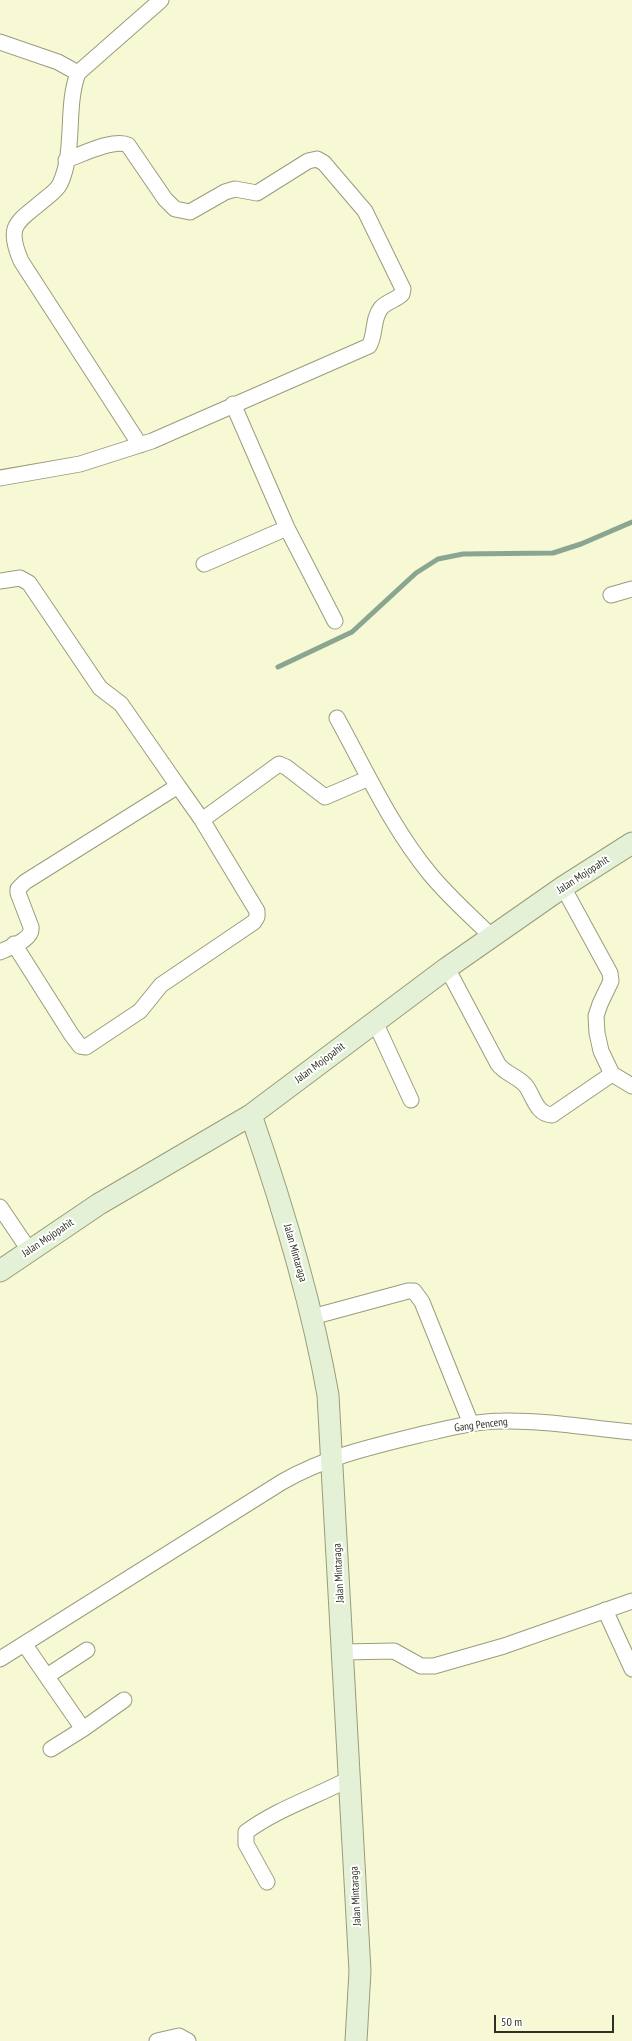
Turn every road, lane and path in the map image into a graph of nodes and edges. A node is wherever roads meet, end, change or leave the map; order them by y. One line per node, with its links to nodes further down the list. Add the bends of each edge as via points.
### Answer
1 (160, 0): 3 (street)
2 (0, 42): 3 (street, via 58,62)
3 (78, 73): 4 (street, via 73,87)
4 (66, 160): 5 (street, via 122,142 128,145 165,199 175,208 190,212 225,192 236,189 257,192 308,160 317,159 324,163 365,210 403,288 402,294 396,300 382,307 369,346); 6 (street, via 60,184 15,227 14,246 21,261)
5 (233, 404): 6 (street); 8 (street)
6 (140, 445): 7 (street, via 80,464)
7 (0, 478)
8 (287, 528): 9 (street); 13 (street)
9 (204, 564)
10 (0, 581): 16 (street, via 20,578 29,583 100,688 121,704)
11 (632, 589): 12 (street)
12 (611, 595)
13 (335, 621)
14 (337, 718): 15 (street)
15 (370, 778): 17 (street, via 325,797 279,764); 20 (street, via 396,825 431,875)
16 (178, 786): 17 (street); 21 (street, via 21,885 18,889 18,898 31,929 26,938)
17 (202, 820): 21 (street, via 257,911 257,917 254,922 161,985 140,1011 90,1045 83,1047 74,1039)
18 (632, 843): 19 (street, Jalan Mojopahit)
19 (564, 887): 20 (street, Jalan Mojopahit); 25 (street, via 610,973 611,981 596,1016 601,1051)
20 (492, 937): 23 (street, Jalan Mojopahit)
21 (14, 944): 22 (street)
22 (0, 952)
23 (447, 968): 24 (street, Jalan Mojopahit); 25 (street, via 498,1064 503,1071 526,1085 544,1114 552,1115)
24 (375, 1022): 27 (street); 28 (street, Jalan Mojopahit)
25 (612, 1074): 26 (street)
26 (632, 1086)
27 (411, 1100)
28 (251, 1115): 30 (street, Jalan Mojopahit, via 99,1204); 32 (street, Jalan Mintaraga, via 298,1258)
29 (0, 1207): 30 (street)
30 (29, 1250): 31 (street, Jalan Mojopahit)
31 (0, 1271)
32 (312, 1317): 33 (street, via 408,1291 414,1292 422,1302); 35 (street, Jalan Mintaraga, via 328,1395)
33 (471, 1424): 34 (street, Gang Penceng, via 501,1420 529,1421); 35 (street, Gang Penceng)
34 (632, 1432)
35 (333, 1457): 38 (street, Gang Penceng, via 282,1482); 40 (street, Jalan Mintaraga)
36 (632, 1600): 37 (street)
37 (605, 1610): 40 (street, via 504,1646 427,1668 394,1651); 42 (street)
38 (25, 1645): 41 (street, Gang Penceng); 43 (street)
39 (87, 1650): 43 (street)
40 (344, 1652): 47 (street, Jalan Mintaraga)
41 (0, 1659)
42 (632, 1670)
43 (48, 1676): 45 (street)
44 (124, 1700): 45 (street)
45 (83, 1729): 46 (street)
46 (51, 1749)
47 (349, 1779): 48 (street, via 299,1801 246,1832 246,1844); 51 (street, Jalan Mintaraga, via 360,1971)
48 (267, 1882)
49 (157, 2041): 50 (street, via 179,2036)
50 (188, 2041)
51 (356, 2041)

